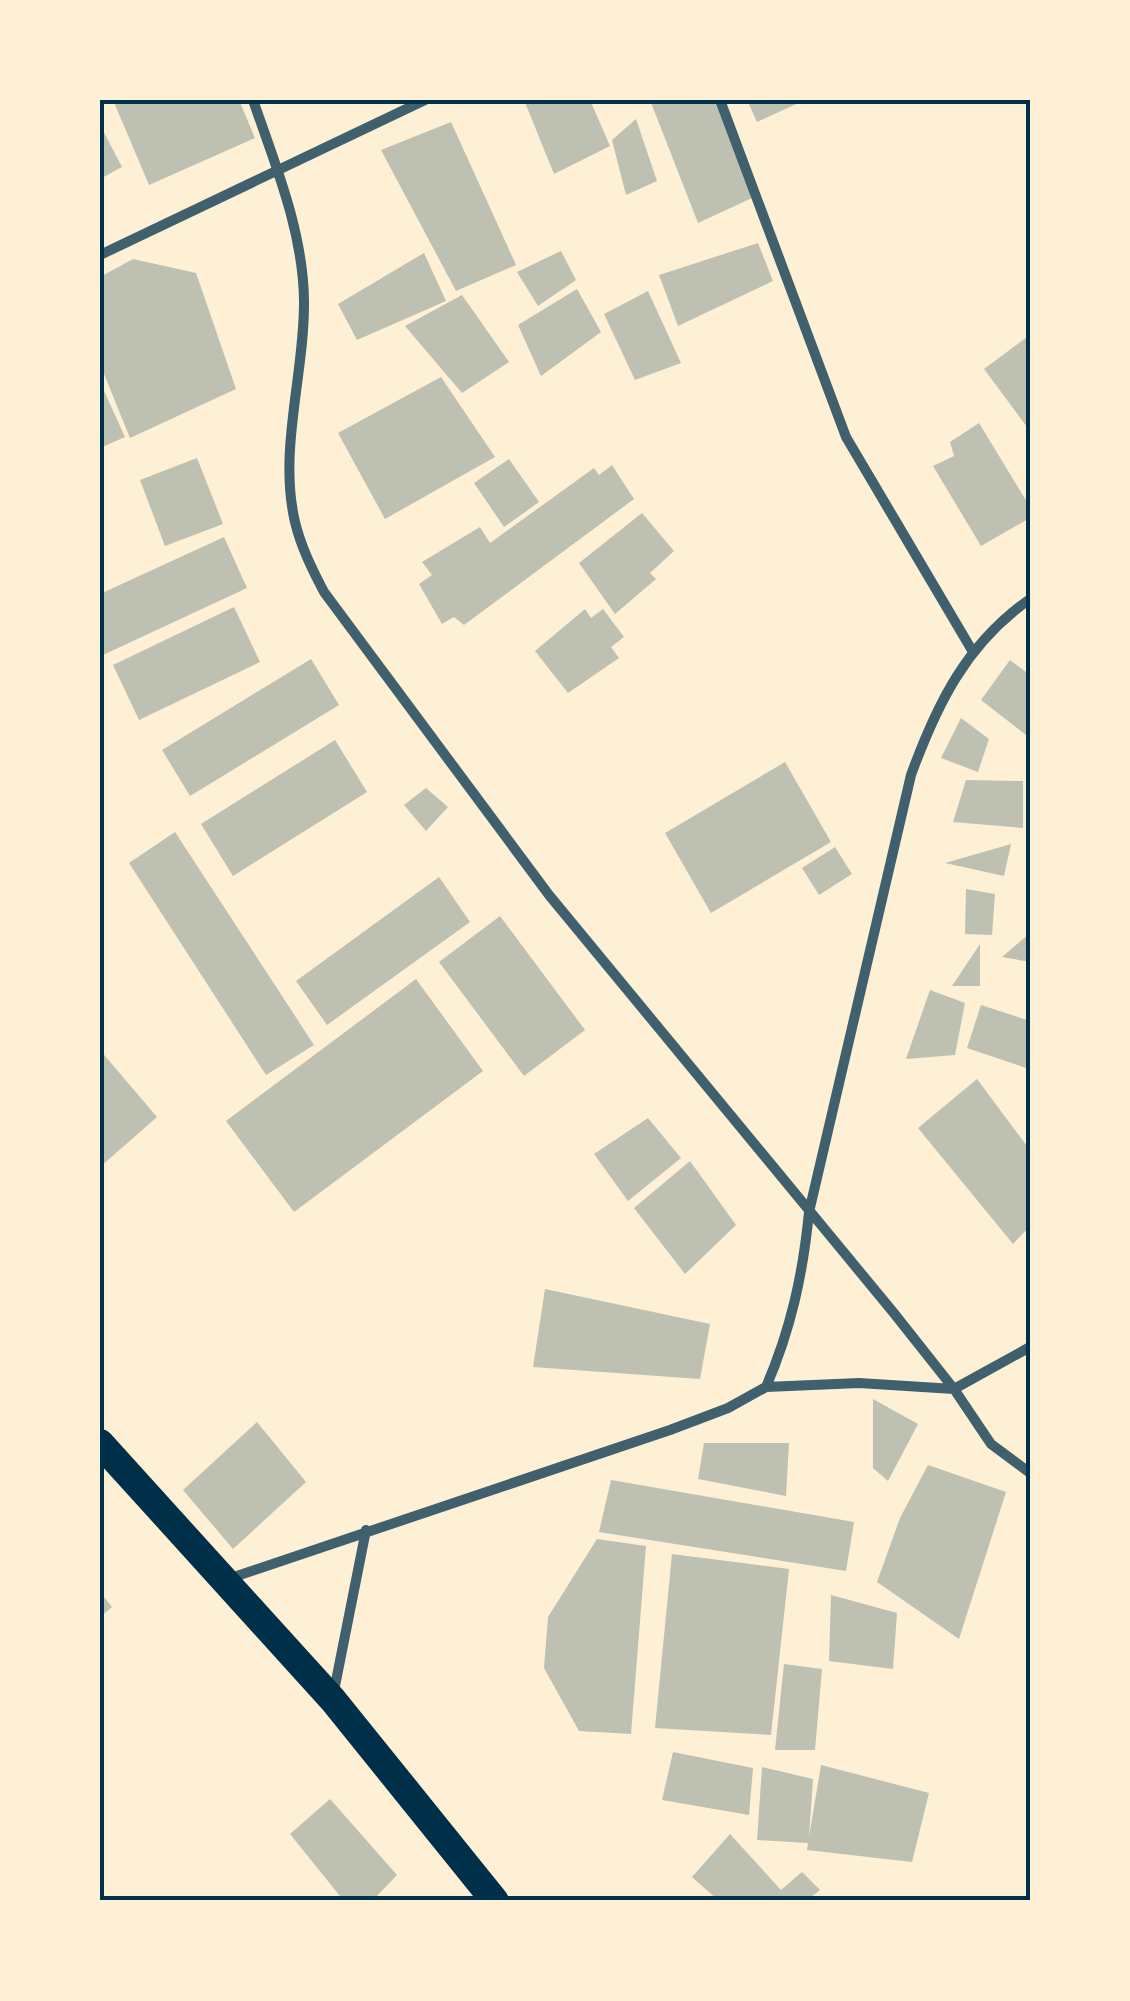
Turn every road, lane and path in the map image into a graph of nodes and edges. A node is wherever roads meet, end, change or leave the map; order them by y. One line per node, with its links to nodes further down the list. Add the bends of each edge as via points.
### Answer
1 (253, 100): 4 (street)
2 (425, 100): 4 (street)
3 (720, 100): 7 (street, via 846,437)
4 (277, 169): 5 (street); 8 (street, via 299,249 304,300 291,486 306,559 549,896)
5 (100, 254)
6 (1030, 599): 7 (street)
7 (972, 652): 8 (street, via 932,717 910,776)
8 (808, 1212): 10 (street, via 795,1308); 11 (street)
9 (1030, 1347): 11 (street)
10 (766, 1387): 11 (street, via 859,1383); 14 (street, via 670,1430)
11 (954, 1390): 13 (street, via 991,1444)
12 (100, 1443): 15 (highway)
13 (1030, 1473)
14 (366, 1530): 15 (street); 16 (street)
15 (222, 1581): 16 (highway)
16 (332, 1700): 17 (highway)
17 (494, 1901)

